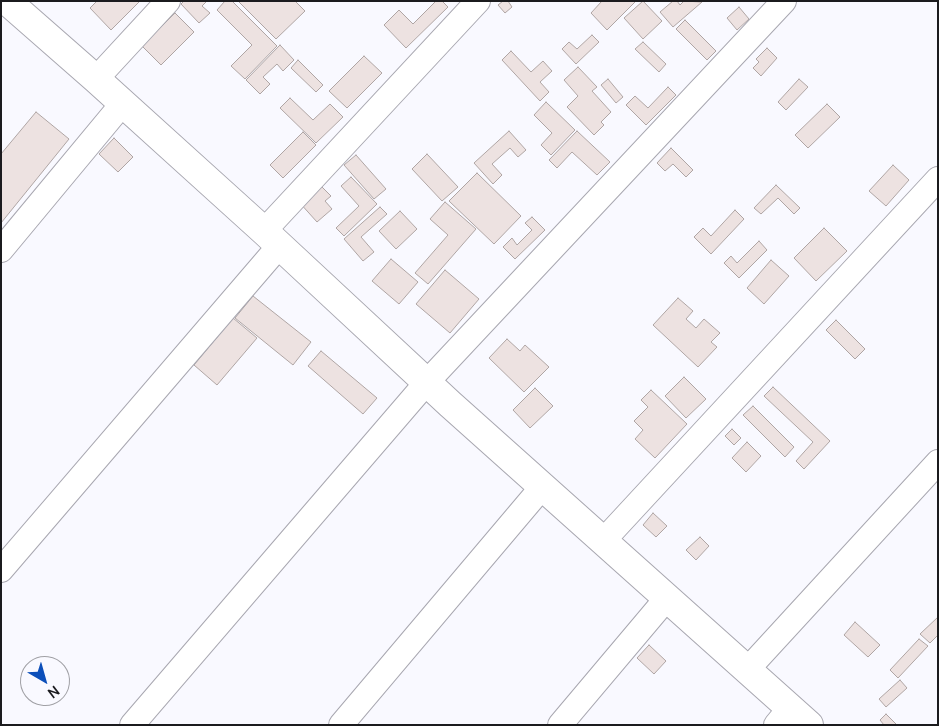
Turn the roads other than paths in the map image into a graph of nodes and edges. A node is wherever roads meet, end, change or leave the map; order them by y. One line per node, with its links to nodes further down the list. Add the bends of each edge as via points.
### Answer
1 (7, 1): 5 (street)
2 (168, 1): 5 (street)
3 (478, 1): 8 (street)
4 (784, 1): 10 (street)
5 (96, 79): 6 (street)
6 (123, 103): 8 (street); 9 (street)
7 (938, 179): 13 (street)
8 (272, 238): 10 (street); 14 (street)
9 (1, 250)
10 (427, 382): 12 (street); 18 (street)
11 (938, 462): 16 (street)
12 (542, 486): 13 (street); 19 (street)
13 (603, 541): 15 (street)
14 (1, 570)
15 (667, 598): 16 (street); 20 (street)
16 (746, 670): 17 (street)
17 (792, 719)
18 (132, 725)
19 (341, 725)
20 (560, 725)

